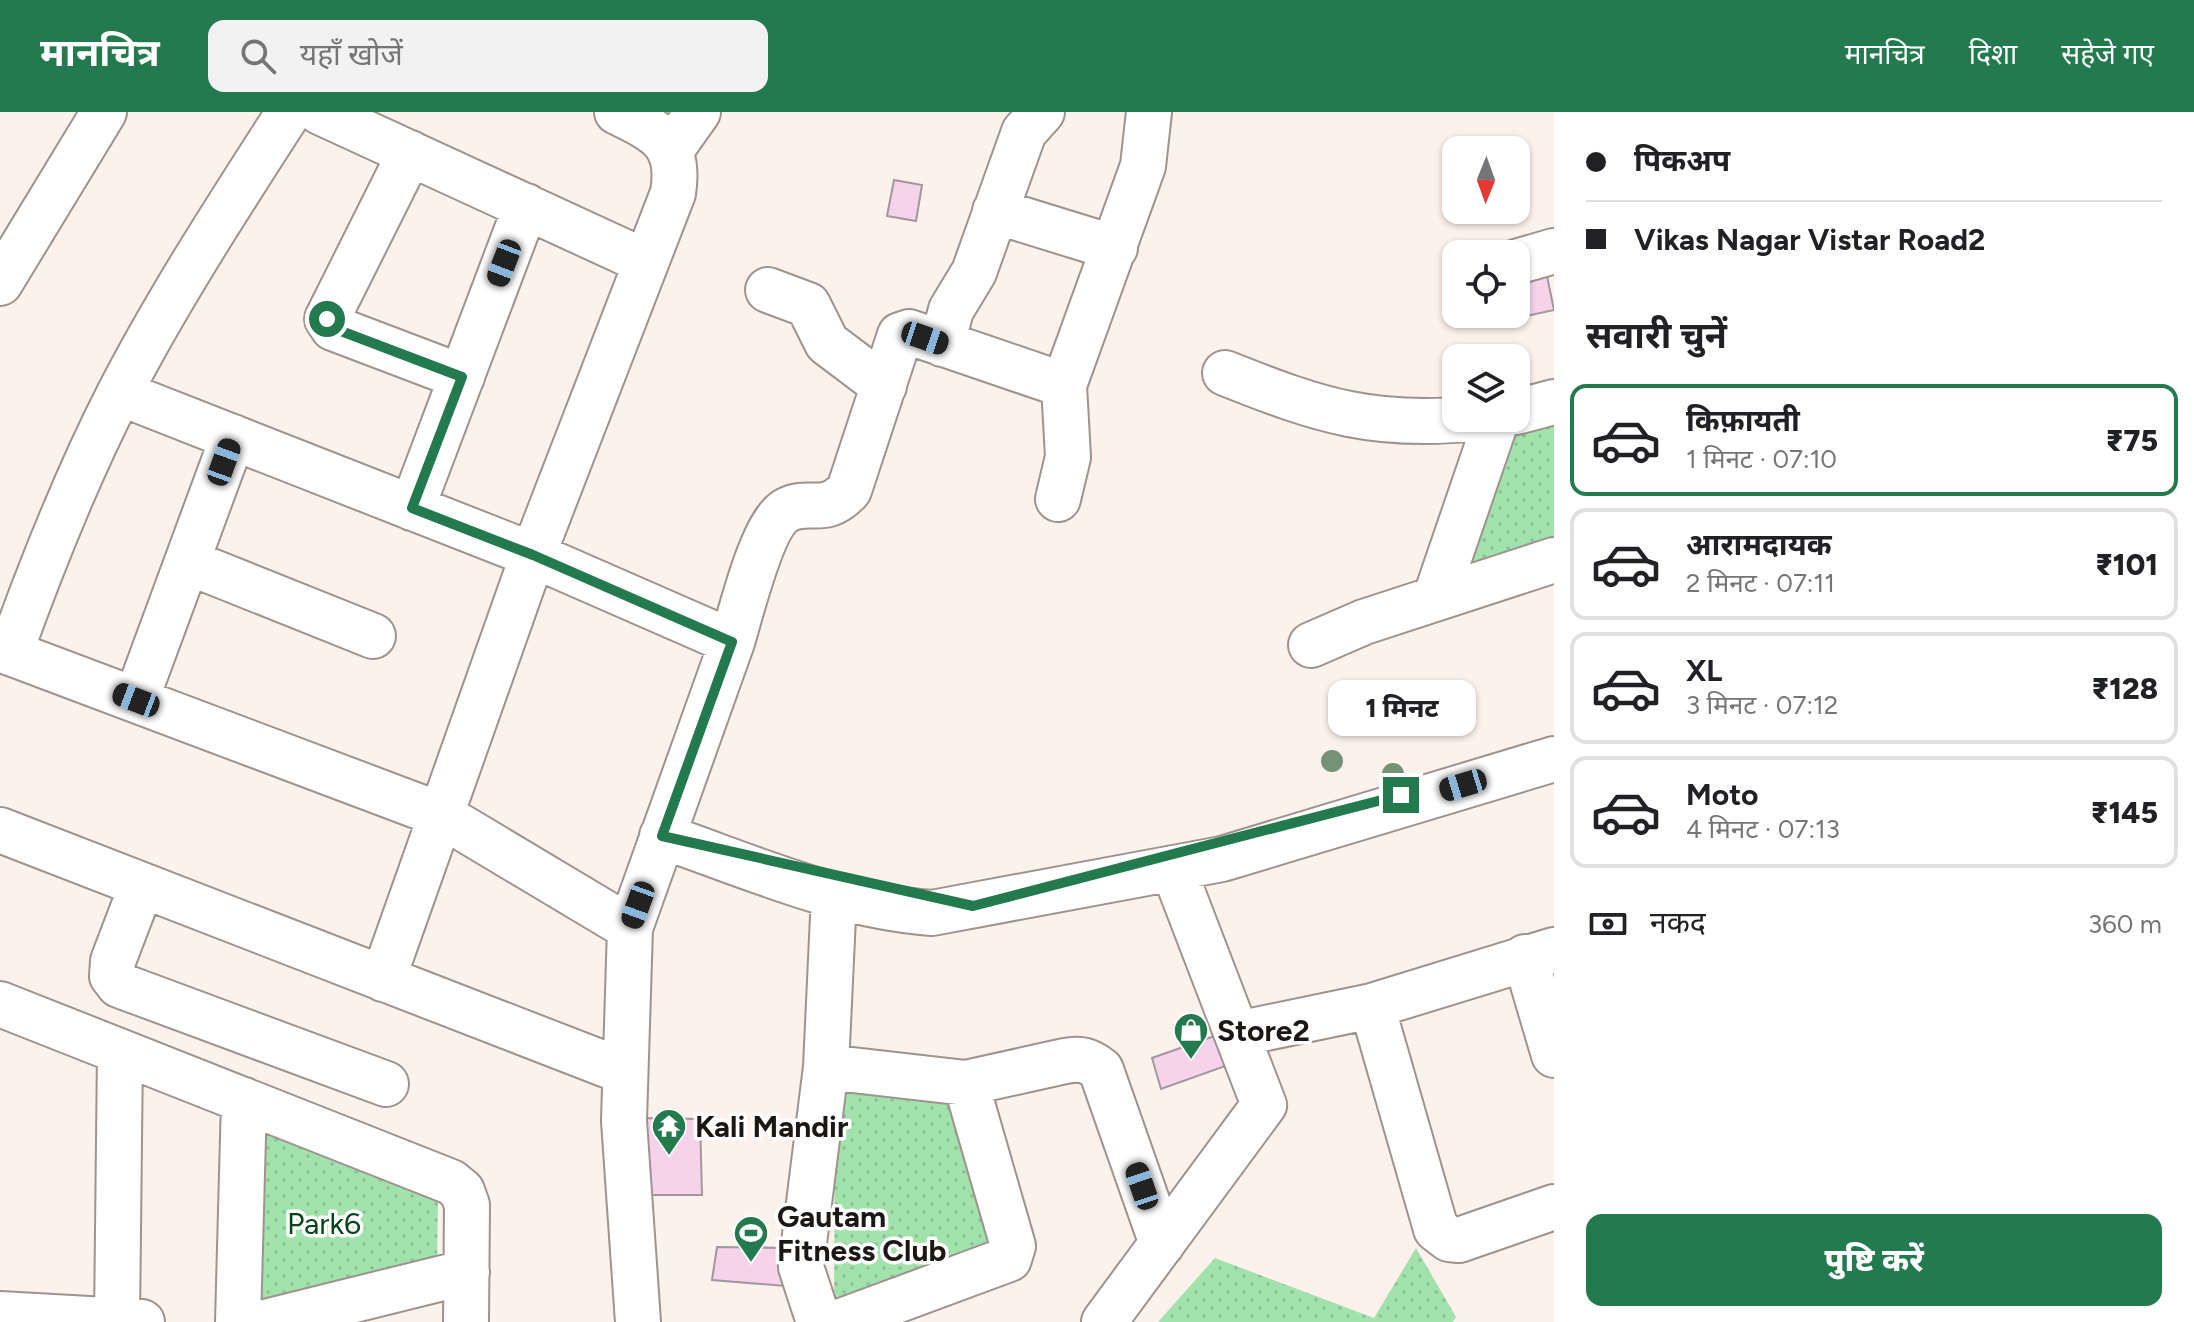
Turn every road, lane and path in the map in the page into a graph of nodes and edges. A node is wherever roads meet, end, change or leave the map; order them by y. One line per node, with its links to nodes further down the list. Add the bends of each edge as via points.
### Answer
1 (104, 112): 16 (street)
2 (289, 112): 23 (street)
3 (320, 112): 9 (street)
4 (617, 112): 8 (street, via 660,135)
5 (698, 112): 8 (street)
6 (1042, 112): 11 (street, via 1024,132)
7 (1149, 112): 12 (street, via 1143,166)
8 (671, 150): 15 (street, via 676,168 673,193)
9 (410, 153): 10 (street); 20 (street, via 327,319 333,328)
10 (526, 206): 15 (street); 20 (street)
11 (995, 211): 12 (street); 18 (street, via 974,272 951,310)
12 (1115, 248): 21 (street)
13 (1554, 251): 14 (street)
14 (1530, 258)
15 (646, 262): 31 (street)
16 (0, 283)
17 (768, 290): 22 (street, via 808,305 827,343)
18 (942, 344): 21 (street); 22 (street, via 904,332)
19 (1225, 373): 26 (street, via 1309,404 1385,422)
20 (462, 377): 30 (street)
21 (1064, 385): 29 (street, via 1068,466)
22 (884, 386): 36 (street, via 849,490 832,505 790,508 770,526)
23 (120, 393): 28 (street); 38 (street)
24 (1554, 402): 25 (street)
25 (1530, 408)
26 (1442, 422)
27 (1492, 432): 34 (street)
28 (233, 437): 30 (street); 33 (street)
29 (1058, 499)
30 (412, 508): 31 (street)
31 (533, 555): 36 (street); 41 (street)
32 (1554, 560): 34 (street)
33 (188, 562): 35 (street); 39 (street)
34 (1435, 599): 37 (street)
35 (373, 636)
36 (732, 642): 43 (street)
37 (1311, 645)
38 (5, 651): 39 (street)
39 (136, 700): 41 (street)
40 (1554, 757): 44 (street, via 1222,859); 47 (street)
41 (441, 815): 48 (street); 50 (street)
42 (0, 830): 45 (street)
43 (671, 839): 46 (street); 47 (street); 48 (street)
44 (1173, 868): 47 (street); 53 (street)
45 (142, 885): 50 (street); 59 (street, via 113,961 112,976 119,985)
46 (834, 895): 47 (street, via 892,910 932,913); 56 (street)
47 (973, 906)
48 (630, 928): 57 (street)
49 (1540, 953): 52 (street); 55 (street)
50 (383, 979): 57 (street)
51 (0, 1004): 54 (street)
52 (1372, 1006): 53 (street); 61 (street, via 1436,1229 1459,1240)
53 (1237, 1034): 62 (street, via 1264,1105)
54 (120, 1052): 60 (street); 65 (street)
55 (1554, 1055)
56 (826, 1067): 58 (street); 70 (street, via 801,1267)
57 (625, 1072): 69 (street)
58 (966, 1083): 62 (street, via 1079,1059 1101,1070); 71 (street, via 1013,1246 1009,1259)
59 (386, 1084)
60 (244, 1100): 63 (street, via 451,1182 467,1205); 66 (street)
61 (1554, 1207)
62 (1162, 1244): 72 (street)
63 (467, 1272): 67 (street); 68 (street)
64 (0, 1314): 65 (street)
65 (130, 1321)
66 (238, 1322)
67 (265, 1322)
68 (466, 1322)
69 (638, 1322)
70 (819, 1322)
71 (839, 1322)
72 (1104, 1322)

